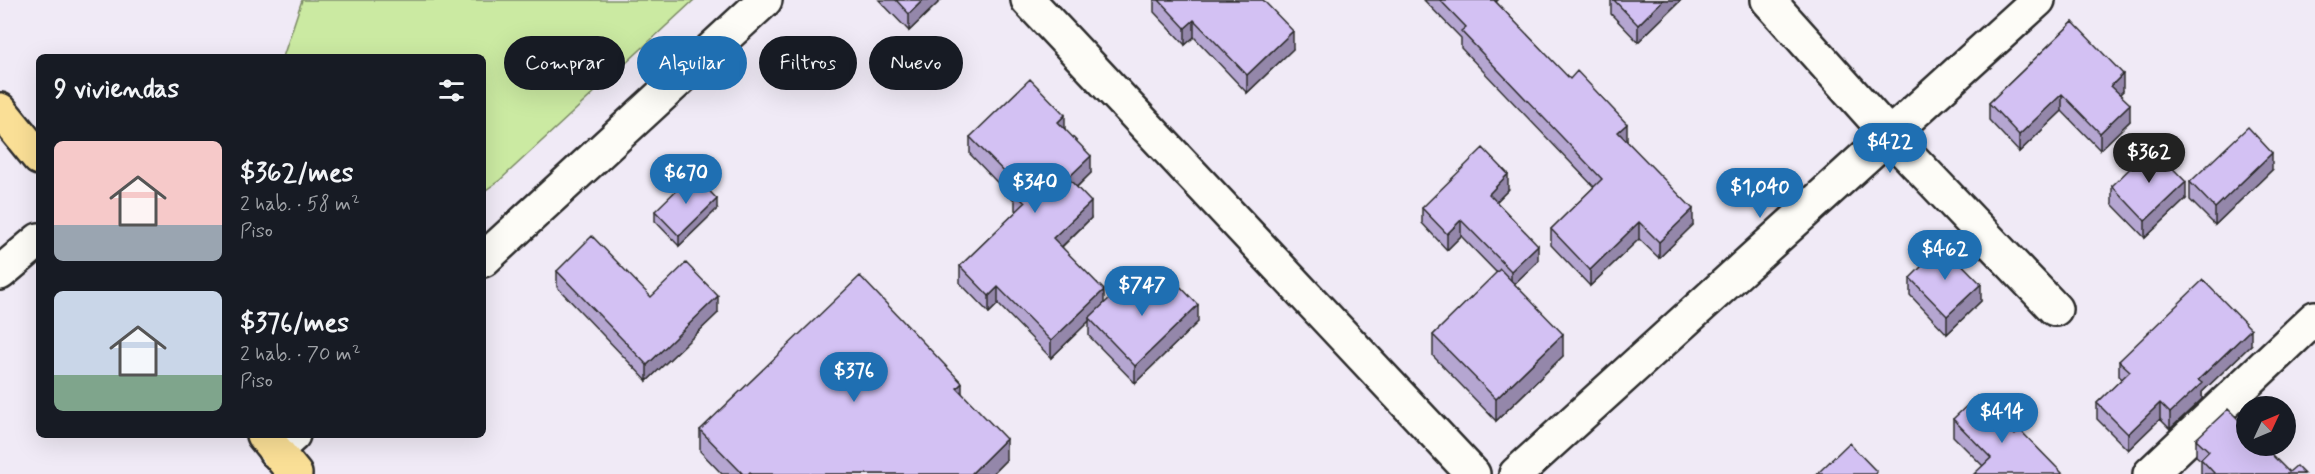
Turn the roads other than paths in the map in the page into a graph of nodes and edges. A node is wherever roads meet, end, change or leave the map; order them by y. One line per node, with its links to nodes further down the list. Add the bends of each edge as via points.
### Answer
1 (765, 0): 9 (street)
2 (1028, 0): 13 (street)
3 (1768, 0): 6 (street)
4 (2038, 0): 6 (street)
5 (0, 110): 7 (main road)
6 (1890, 136): 11 (street); 14 (street)
7 (36, 154)
8 (36, 243): 10 (street)
9 (486, 257)
10 (0, 273)
11 (2055, 309)
12 (2315, 318): 15 (street)
13 (1473, 474)
14 (1516, 474)
15 (2150, 474)

